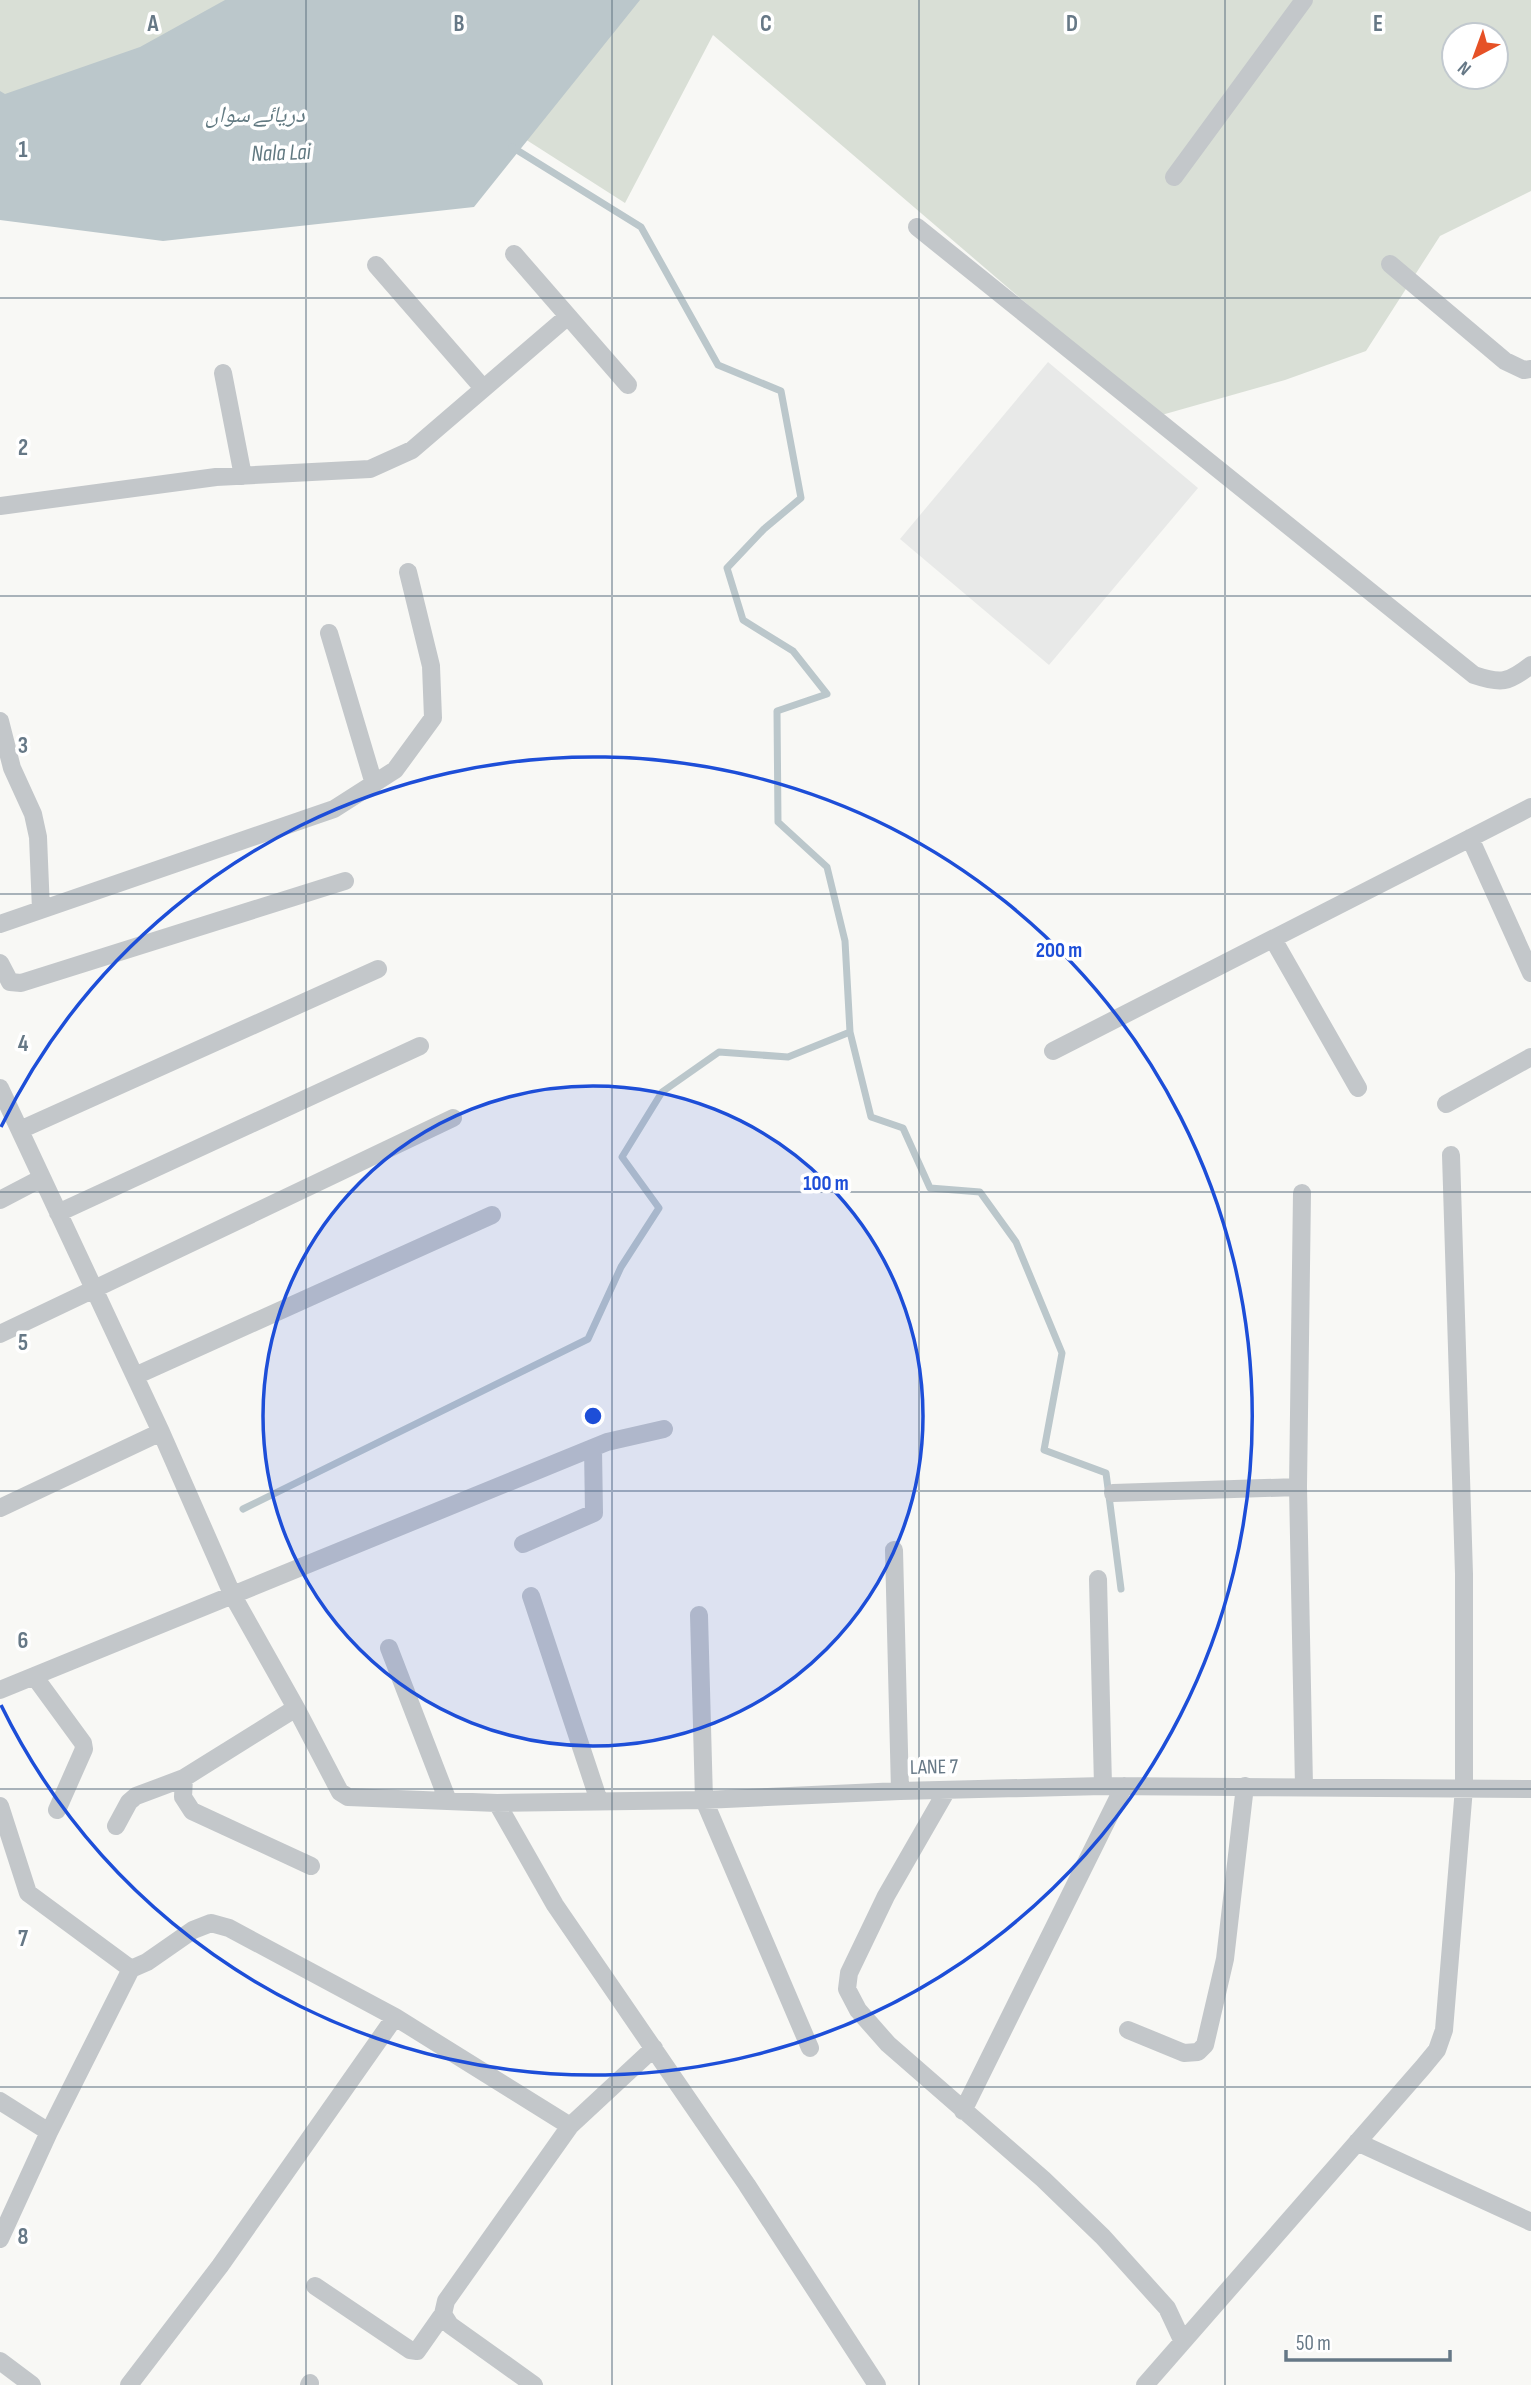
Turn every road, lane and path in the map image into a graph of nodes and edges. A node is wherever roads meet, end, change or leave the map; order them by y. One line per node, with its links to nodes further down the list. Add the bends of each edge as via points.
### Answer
1 (1304, 0): 2 (street)
2 (1174, 177)
3 (917, 227): 16 (street, via 1474,675 1502,682)
4 (514, 254): 7 (street)
5 (1390, 264): 8 (street, via 1505,362)
6 (376, 265): 11 (street)
7 (567, 317): 10 (street); 11 (street)
8 (1531, 369)
9 (223, 373): 12 (street)
10 (628, 385)
11 (484, 388): 12 (street, via 412,450 370,469)
12 (243, 476): 13 (street)
13 (0, 506)
14 (408, 572): 18 (street, via 431,666 433,718 395,770)
15 (329, 633): 18 (street)
16 (1531, 665)
17 (0, 721): 22 (street, via 38,837)
18 (373, 784): 22 (street, via 334,809)
19 (1531, 807): 20 (street)
20 (1470, 838): 24 (street); 27 (street)
21 (345, 881): 25 (street, via 21,983 10,982)
22 (41, 910): 23 (street)
23 (0, 923)
24 (1273, 939): 29 (street); 32 (street)
25 (0, 963)
26 (378, 969): 35 (street)
27 (1531, 973)
28 (420, 1046): 40 (street)
29 (1054, 1051)
30 (1531, 1057): 33 (street)
31 (0, 1088): 35 (street)
32 (1358, 1088)
33 (1446, 1104)
34 (453, 1118): 42 (street)
35 (20, 1130): 37 (street)
36 (1451, 1155): 66 (street, via 1464,1574)
37 (42, 1178): 39 (street); 40 (street)
38 (1302, 1193): 48 (street)
39 (0, 1200)
40 (58, 1213): 42 (street)
41 (492, 1215): 44 (street)
42 (93, 1288): 43 (street); 44 (street)
43 (0, 1334)
44 (135, 1377): 46 (street)
45 (664, 1429): 47 (street)
46 (161, 1432): 50 (street); 54 (street)
47 (593, 1448): 51 (street, via 594,1513); 54 (street)
48 (1298, 1487): 49 (street); 65 (street)
49 (1113, 1493)
50 (0, 1507)
51 (523, 1544)
52 (894, 1550): 69 (street)
53 (1098, 1579): 62 (street)
54 (233, 1596): 58 (street); 60 (street)
55 (531, 1596): 72 (street)
56 (699, 1615): 70 (street)
57 (389, 1648): 71 (street)
58 (34, 1676): 59 (street); 75 (street, via 83,1743)
59 (0, 1690)
60 (296, 1708): 61 (street); 71 (street, LANE 7, via 341,1792 348,1797)
61 (184, 1778): 76 (street, via 136,1796); 77 (street, via 183,1797 192,1811)
62 (1103, 1786): 63 (street, LANE 7); 68 (street, LANE 7)
63 (1124, 1786): 64 (street, LANE 7); 84 (street)
64 (1245, 1786): 65 (street, LANE 7); 80 (street, via 1225,1959 1205,2045 1198,2052 1184,2053)
65 (1304, 1786): 66 (street, LANE 7)
66 (1464, 1788): 67 (street, LANE 7); 87 (street, via 1444,2030 1437,2050)
67 (1531, 1789)
68 (947, 1790): 69 (street, LANE 7); 84 (street, via 886,1896 849,1973 848,1989 858,2010 888,2044)
69 (900, 1791): 70 (street, LANE 7)
70 (704, 1800): 72 (street, LANE 7); 82 (street)
71 (448, 1801): 73 (street, LANE 7)
72 (599, 1801): 73 (street, LANE 7)
73 (497, 1803): 81 (street, via 555,1905)
74 (0, 1806): 78 (street, via 28,1893)
75 (57, 1810)
76 (116, 1826)
77 (311, 1866)
78 (131, 1969): 79 (street, via 211,1923 229,1928); 86 (street)
79 (394, 2017): 85 (street); 95 (street, via 220,2266)
80 (1128, 2030)
81 (654, 2048): 85 (street); 97 (street)
82 (810, 2048)
83 (0, 2101): 86 (street)
84 (963, 2111): 92 (street, via 1104,2237 1167,2308)
85 (570, 2126): 91 (street, via 446,2301)
86 (49, 2132): 89 (street)
87 (1357, 2142): 88 (street); 92 (street)
88 (1531, 2222)
89 (0, 2239)
90 (315, 2286): 91 (street, via 410,2350 417,2351)
91 (443, 2314): 96 (street, via 450,2325)
92 (1182, 2340): 98 (street)
93 (0, 2361): 94 (street)
94 (32, 2385)
95 (129, 2385)
96 (534, 2385)
97 (877, 2385)
98 (1144, 2385)

